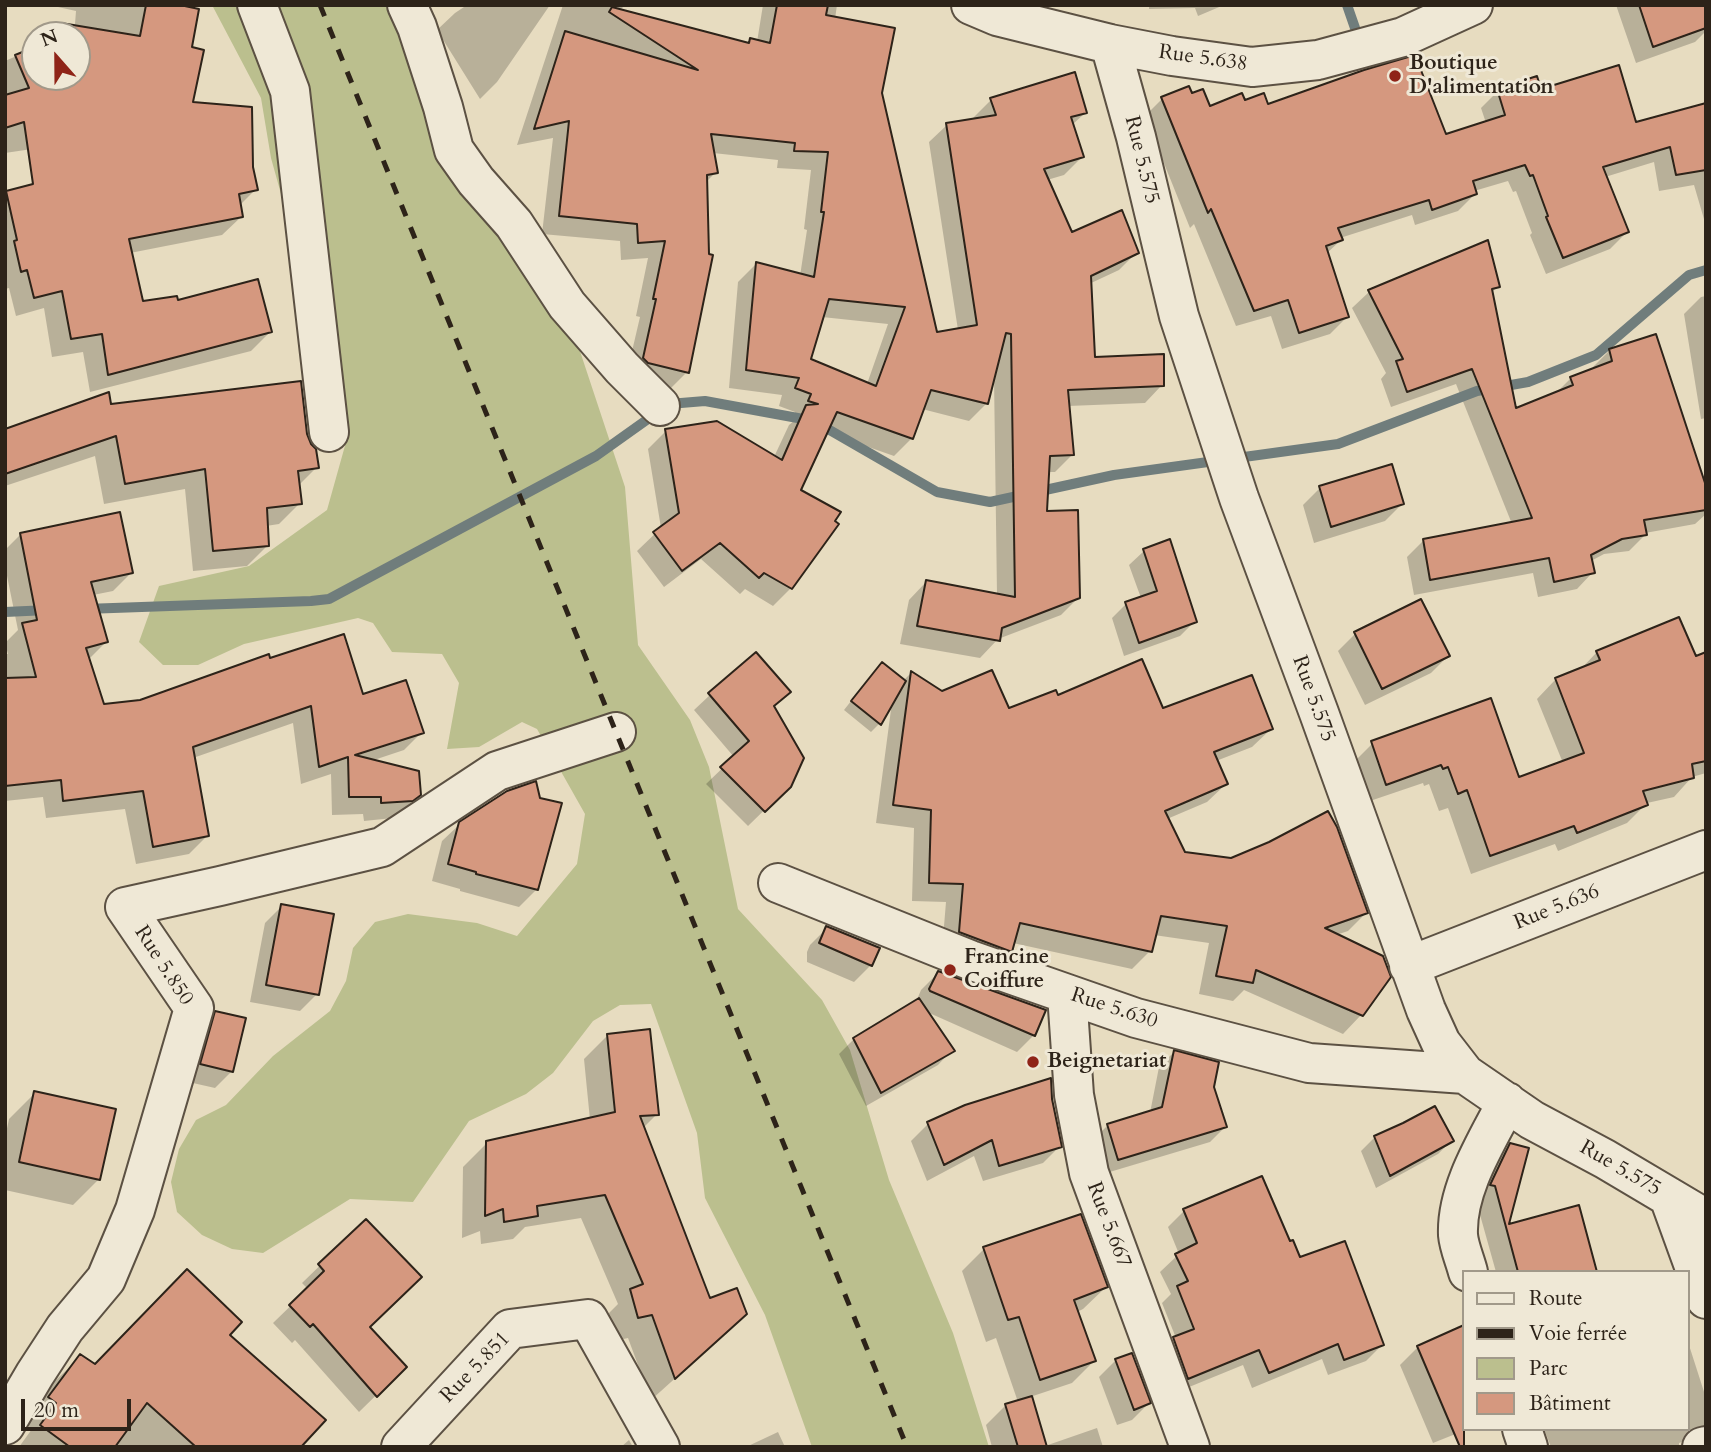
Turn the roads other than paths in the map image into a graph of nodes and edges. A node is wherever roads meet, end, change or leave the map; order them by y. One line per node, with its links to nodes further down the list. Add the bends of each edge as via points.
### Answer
1 (257, 5): 7 (street, via 290,91)
2 (407, 5): 6 (street, via 454,150 514,224 567,305)
3 (971, 5): 5 (street, Rue 5.638, via 997,16)
4 (1474, 5): 5 (street, Rue 5.638, via 1403,37 1318,60 1252,67)
5 (1110, 44): 11 (street, Rue 5.575, via 1179,316 1239,498)
6 (660, 407)
7 (329, 432)
8 (616, 732): 19 (street, Rue 5.850, via 497,771 382,847 125,907 194,1008 135,1210 106,1279 65,1328)
9 (1706, 849): 11 (street, Rue 5.636)
10 (778, 883): 12 (street, Rue 5.630)
11 (1409, 967): 13 (street, Rue 5.575, via 1441,1043)
12 (1067, 994): 13 (street, Rue 5.630, via 1136,1018 1309,1063); 22 (street, Rue 5.667, via 1074,1095 1089,1173)
13 (1465, 1074): 14 (street, Rue 5.575)
14 (1507, 1102): 15 (street, Rue 5.575); 17 (street, via 1462,1199 1458,1235)
15 (1669, 1197): 16 (street, Rue 5.575); 18 (street)
16 (1706, 1219)
17 (1467, 1270)
18 (1706, 1299)
19 (5, 1425)
20 (401, 1447): 21 (street, Rue 5.851, via 510,1329 589,1319)
21 (660, 1447)
22 (1190, 1447)

